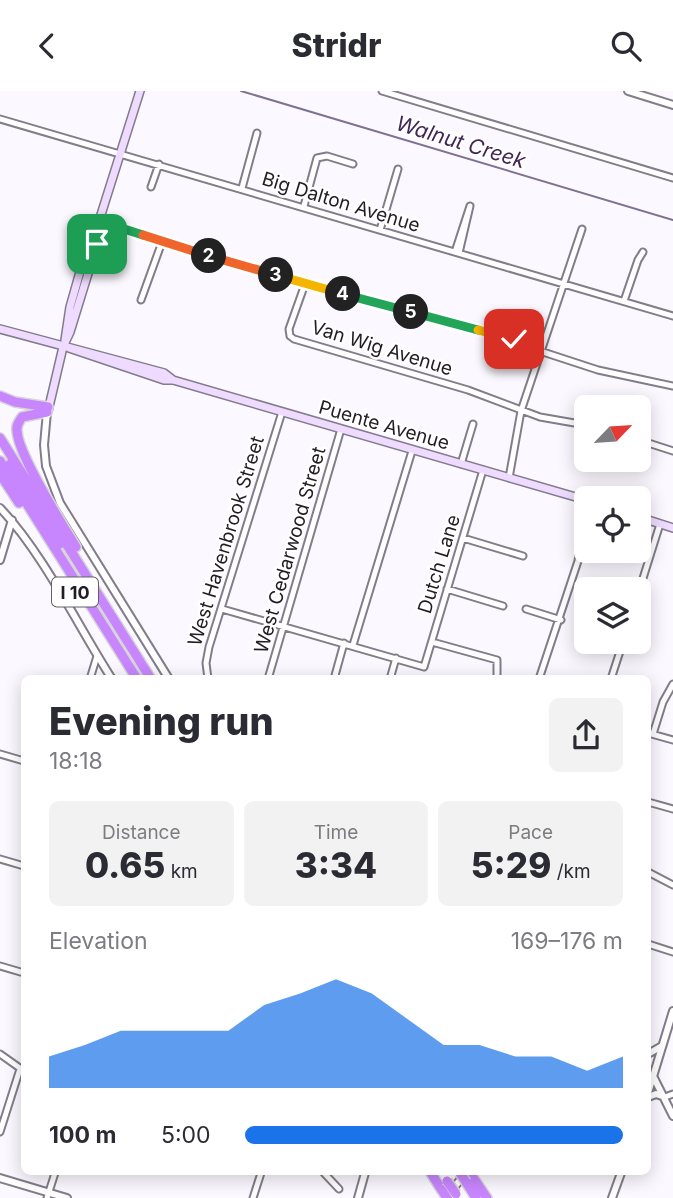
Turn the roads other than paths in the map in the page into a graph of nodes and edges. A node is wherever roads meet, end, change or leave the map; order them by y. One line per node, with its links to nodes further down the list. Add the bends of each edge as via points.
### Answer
1 (140, 91): 10 (main road)
2 (382, 91): 6 (street)
3 (409, 91): 6 (street)
4 (628, 91): 5 (street)
5 (642, 93): 7 (street)
6 (407, 98): 14 (street)
7 (673, 105)
8 (0, 118): 10 (street, Big Dalton Avenue)
9 (257, 133): 16 (street)
10 (120, 154): 11 (street, Big Dalton Avenue); 18 (main road)
11 (159, 164): 15 (street); 16 (street, Big Dalton Avenue)
12 (353, 164): 17 (street, via 327,156 317,158)
13 (398, 169): 20 (street)
14 (673, 178)
15 (151, 187)
16 (242, 188): 17 (street, Big Dalton Avenue)
17 (304, 206): 20 (street, Big Dalton Avenue)
18 (99, 221): 21 (street); 30 (main road, via 93,226 77,281)
19 (582, 229): 25 (street)
20 (380, 230): 22 (street, Big Dalton Avenue)
21 (162, 242): 24 (street); 26 (street)
22 (457, 252): 22 (street, via 470,206); 25 (street, Big Dalton Avenue)
23 (643, 252): 27 (street)
24 (304, 284): 31 (street, via 523,341); 35 (street, Van Wig Avenue, via 290,336)
25 (563, 284): 27 (street, Big Dalton Avenue); 31 (street)
26 (141, 300)
27 (624, 301): 28 (street, Big Dalton Avenue)
28 (673, 316)
29 (0, 329): 30 (main road, Puente Avenue)
30 (66, 345): 34 (main road); 36 (main road, Puente Avenue, via 130,371)
31 (543, 352): 32 (street); 35 (street)
32 (673, 386)
33 (0, 396): 34 (highway)
34 (48, 410): 62 (highway, via 22,417 17,435 97,582); 80 (street, via 46,466 60,503)
35 (522, 411): 37 (street, Van Wig Avenue); 49 (street)
36 (282, 412): 39 (main road, Puente Avenue); 64 (street, West Havenbrook Street)
37 (574, 421)
38 (473, 424): 46 (street)
39 (341, 429): 43 (main road, Puente Avenue); 67 (street, West Cedarwood Street)
40 (0, 438): 62 (highway, I 10)
41 (651, 444): 44 (street)
42 (0, 449): 78 (highway)
43 (412, 451): 46 (main road, Puente Avenue); 70 (street)
44 (673, 451)
45 (0, 461): 77 (highway)
46 (461, 464): 47 (main road, Puente Avenue)
47 (483, 470): 49 (main road, Puente Avenue); 56 (street, Dutch Lane)
48 (0, 476): 76 (highway, I 10)
49 (509, 478): 50 (main road, Puente Avenue)
50 (574, 497)
51 (0, 508): 52 (street)
52 (12, 520): 58 (street); 72 (street)
53 (651, 521): 54 (main road)
54 (660, 524): 55 (main road); 60 (street)
55 (673, 528)
56 (463, 538): 57 (street); 61 (street, Dutch Lane)
57 (523, 556)
58 (1, 557)
59 (577, 563): 66 (street)
60 (643, 577)
61 (447, 589): 63 (street); 68 (street, Dutch Lane)
62 (104, 604): 79 (highway, I 10)
63 (503, 606)
64 (222, 609): 67 (street); 81 (street, West Havenbrook Street, via 206,663)
65 (526, 610): 66 (street)
66 (561, 620): 86 (street)
67 (285, 625): 69 (street); 82 (street, West Cedarwood Street)
68 (432, 642): 73 (street, Dutch Lane, via 424,667); 85 (street, via 497,660)
69 (344, 643): 70 (street); 83 (street)
70 (353, 645): 73 (street)
71 (619, 654): 87 (street)
72 (97, 656): 74 (street); 75 (street)
73 (396, 658): 84 (street)
74 (91, 675)
75 (109, 675)
76 (127, 675)
77 (134, 675)
78 (142, 675)
79 (148, 675)
80 (166, 675)
81 (208, 675)
82 (269, 675)
83 (335, 675)
84 (391, 675)
85 (497, 675)
86 (540, 675)
87 (612, 675)
88 (673, 684): 89 (street)
89 (651, 731)
90 (651, 733): 91 (street)
91 (673, 740)
92 (0, 754): 93 (street)
93 (21, 760)
94 (651, 803): 95 (street)
95 (673, 809)
96 (0, 859): 97 (street)
97 (21, 865)
98 (651, 874): 99 (street)
99 (673, 885)
100 (651, 945): 101 (street)
101 (673, 952)
102 (0, 966): 103 (street)
103 (21, 972)
104 (673, 1011): 105 (street)
105 (663, 1046): 106 (street); 110 (street)
106 (651, 1052)
107 (0, 1054): 108 (street)
108 (21, 1069)
109 (21, 1073): 116 (street)
110 (651, 1073)
111 (651, 1076): 114 (street)
112 (673, 1094): 114 (street)
113 (651, 1095): 114 (street)
114 (665, 1097): 115 (street)
115 (673, 1116)
116 (0, 1132)
117 (54, 1175): 127 (street)
118 (260, 1175): 129 (street)
119 (326, 1175): 125 (street)
120 (364, 1175): 130 (street)
121 (433, 1175): 126 (highway)
122 (468, 1175): 126 (street); 131 (highway); 132 (highway)
123 (620, 1175): 133 (street)
124 (0, 1178): 127 (street)
125 (339, 1189)
126 (448, 1190)
127 (48, 1195): 128 (street)
128 (66, 1198)
129 (253, 1198)
130 (358, 1198)
131 (476, 1198)
132 (487, 1198)
133 (612, 1198)

